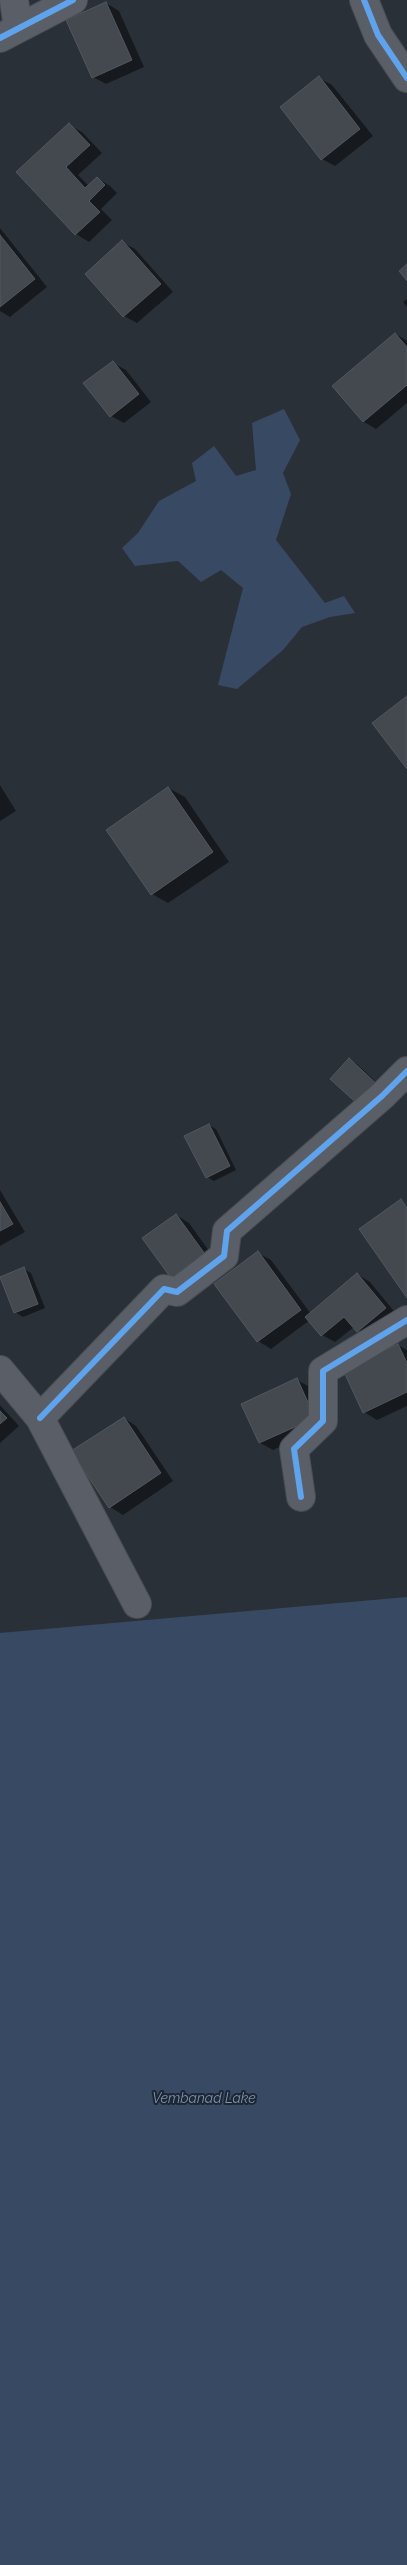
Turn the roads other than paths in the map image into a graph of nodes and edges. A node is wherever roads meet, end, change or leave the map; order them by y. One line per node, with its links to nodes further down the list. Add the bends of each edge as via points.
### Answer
1 (14, 0): 4 (street)
2 (73, 0): 4 (street)
3 (364, 0): 5 (street, via 378,36)
4 (9, 33)
5 (407, 78)
6 (407, 1071): 9 (street, via 227,1231 224,1256 177,1292 164,1289)
7 (407, 1320): 10 (street, via 323,1371 323,1421 294,1449)
8 (0, 1370): 9 (street)
9 (40, 1418): 11 (street)
10 (301, 1497)
11 (137, 1604)

